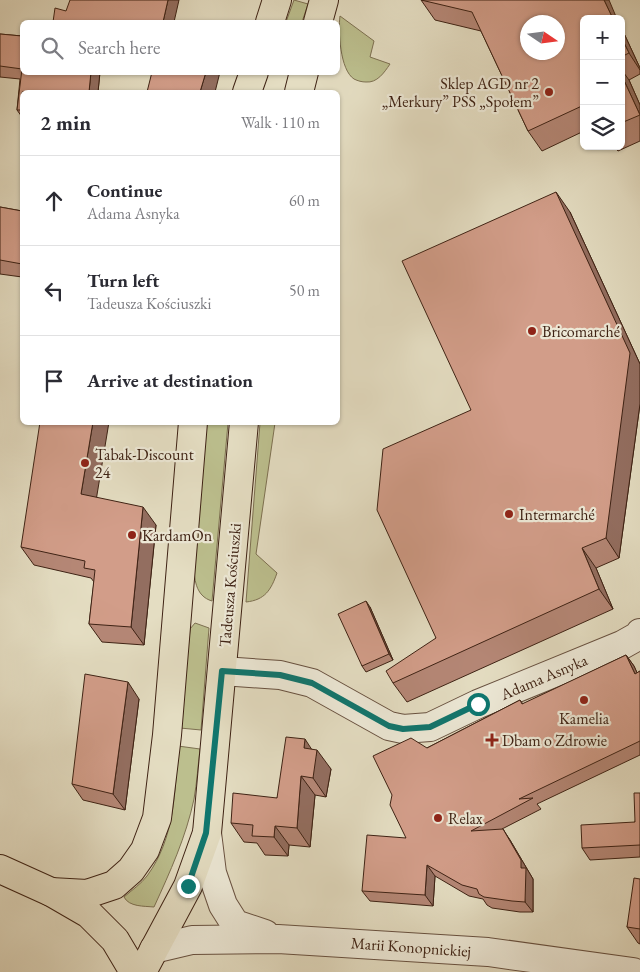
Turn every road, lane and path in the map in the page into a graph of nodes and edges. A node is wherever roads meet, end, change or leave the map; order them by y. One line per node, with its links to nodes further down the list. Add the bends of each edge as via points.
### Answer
1 (277, 0): 3 (main road)
2 (324, 0): 4 (main road)
3 (271, 20)
4 (319, 20)
5 (253, 75): 7 (main road)
6 (303, 75): 8 (main road)
7 (248, 90)
8 (300, 90)
9 (193, 425): 15 (main road, via 157,818 145,850 131,870 114,885 87,894)
10 (244, 425): 12 (main road, Tadeusza Kościuszki)
11 (640, 633): 12 (street, Adama Asnyka, via 622,645 430,727 403,729 389,726 312,683 280,675)
12 (222, 671): 13 (main road, Tadeusza Kościuszki)
13 (206, 833): 16 (street, Marii Konopnickiej, via 212,874 223,905 235,924); 17 (main road, Tadeusza Kościuszki, via 188,886)
14 (0, 869): 15 (main road)
15 (52, 892): 19 (main road, via 89,914 115,940)
16 (278, 939): 17 (street, Marii Konopnickiej, via 192,940); 18 (street, Marii Konopnickiej)
17 (148, 961)
18 (486, 962): 20 (street, Marii Konopnickiej)
19 (134, 972)
20 (633, 972)

